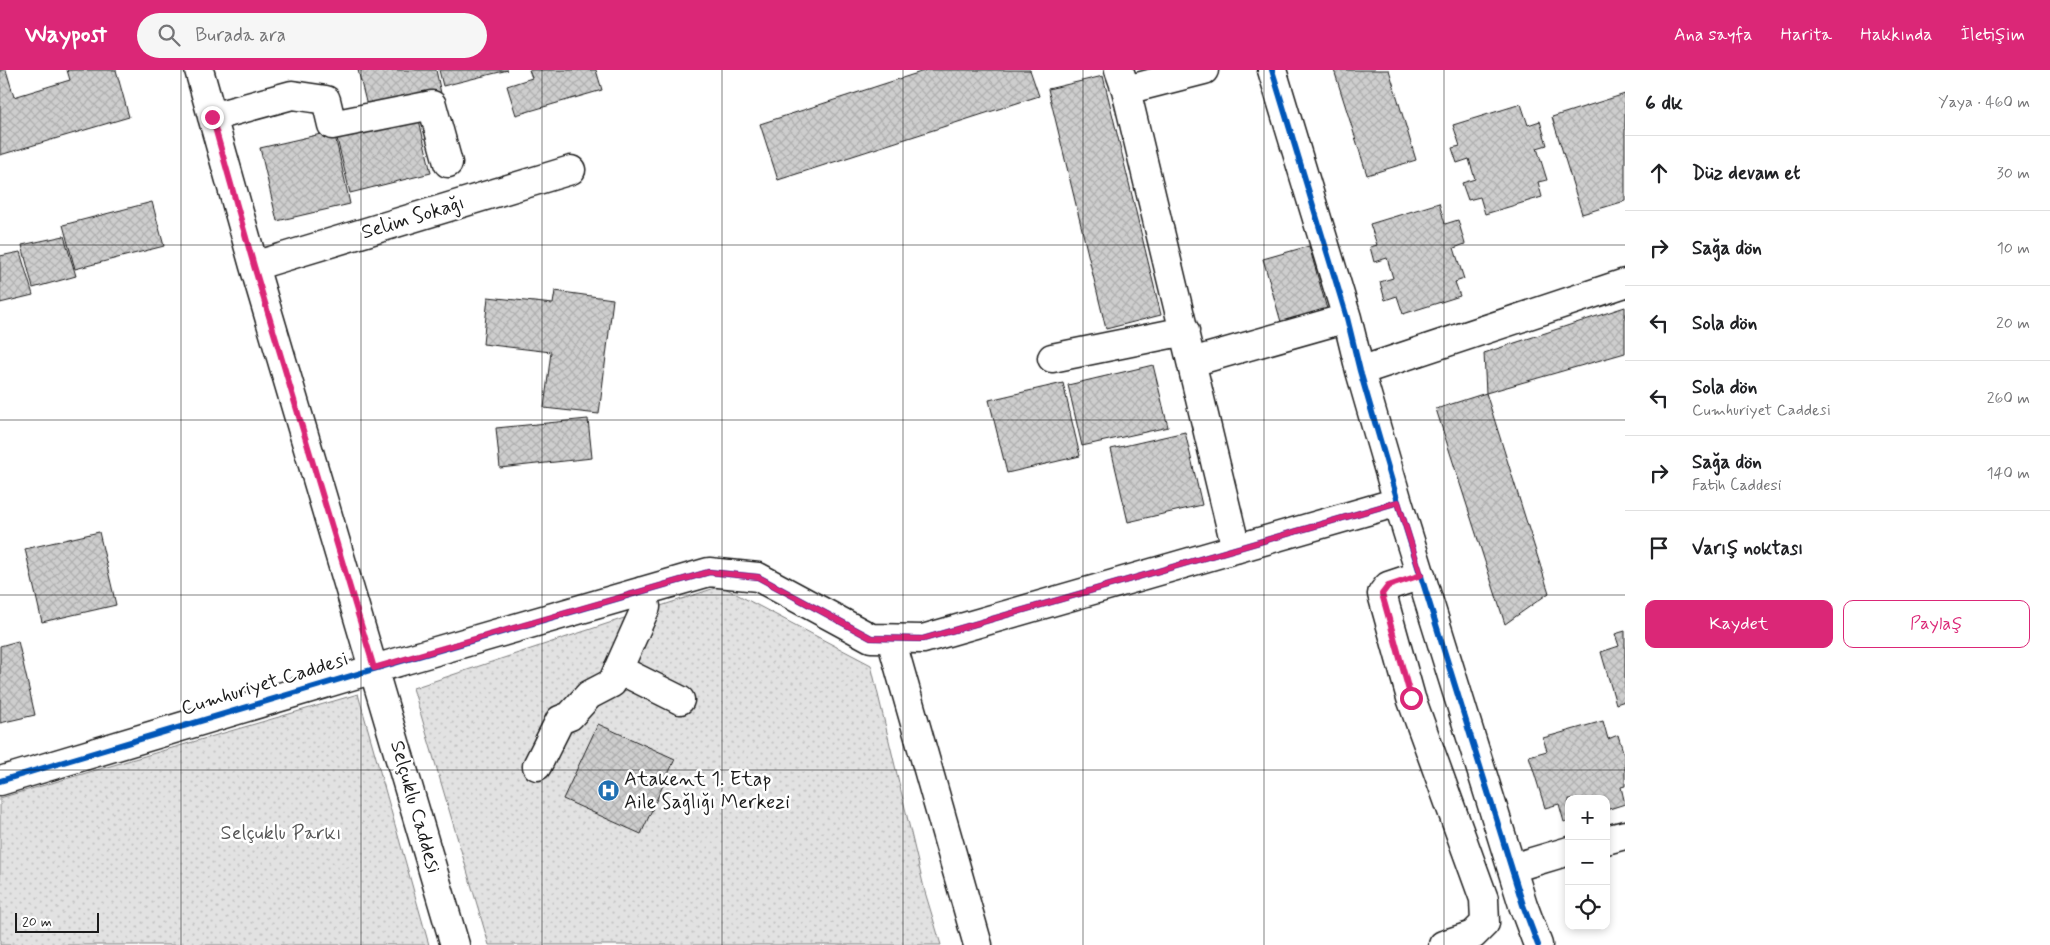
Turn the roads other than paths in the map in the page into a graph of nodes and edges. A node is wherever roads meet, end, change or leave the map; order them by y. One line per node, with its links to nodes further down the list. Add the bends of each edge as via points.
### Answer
1 (199, 70): 5 (street, Selçuklu Caddesi)
2 (1204, 70): 4 (street)
3 (1272, 70): 10 (street)
4 (1123, 80): 11 (street)
5 (212, 117): 6 (street, via 292,95 326,100 332,125 432,104); 8 (street, Selçuklu Caddesi)
6 (448, 163)
7 (571, 170): 8 (street, Selim Sokağı)
8 (254, 266): 20 (street, Selçuklu Caddesi)
9 (1625, 283): 14 (street)
10 (1347, 318): 13 (street); 14 (street)
11 (1185, 331): 12 (street); 13 (street)
12 (1052, 358)
13 (1192, 362): 16 (street)
14 (1360, 371): 15 (street)
15 (1398, 502): 16 (street, Cumhuriyet Caddesi); 17 (street)
16 (1236, 549): 19 (street, Cumhuriyet Caddesi, via 923,639)
17 (1421, 575): 28 (street); 31 (street, via 1388,586 1382,594 1411,698 1484,899 1485,923 1473,935)
18 (642, 591): 19 (street, Cumhuriyet Caddesi, via 709,572 758,577 871,638); 20 (street, Cumhuriyet Caddesi); 21 (street, via 646,606)
19 (891, 639): 30 (street)
20 (374, 668): 24 (street, Cumhuriyet Caddesi); 29 (street, Selçuklu Caddesi)
21 (618, 669): 22 (street); 23 (street, via 612,683 589,695 570,716 560,720)
22 (680, 700)
23 (536, 766)
24 (0, 781)
25 (1625, 835): 26 (street)
26 (1610, 839)
27 (1565, 852): 28 (street)
28 (1512, 868): 32 (street)
29 (455, 945)
30 (978, 945)
31 (1443, 945)
32 (1538, 945)

